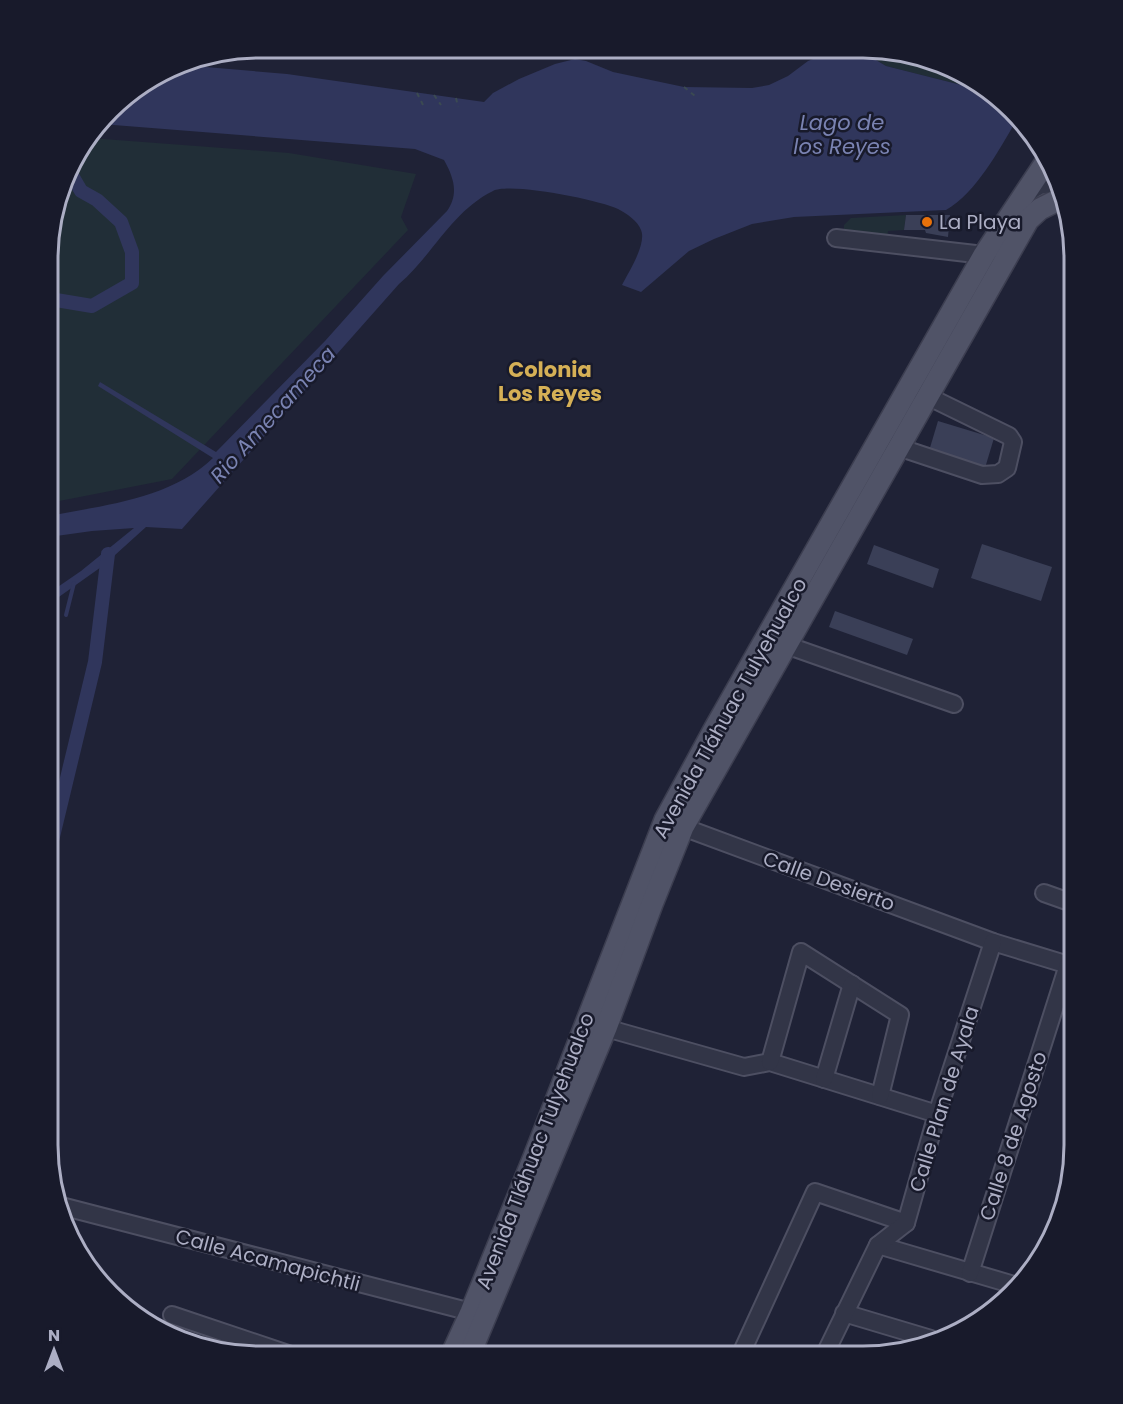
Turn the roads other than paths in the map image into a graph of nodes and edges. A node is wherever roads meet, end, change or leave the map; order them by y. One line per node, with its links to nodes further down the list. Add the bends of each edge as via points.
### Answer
1 (1042, 168): 2 (main road, Avenida Tláhuac Tulyehualco)
2 (1025, 194): 3 (street, via 1040,186); 6 (main road, Avenida Tláhuac Tulyehualco)
3 (1053, 194)
4 (1054, 197): 7 (main road, Avenida Tláhuac Tulyehualco, via 1028,220)
5 (836, 238): 6 (street)
6 (984, 255): 7 (main road, Avenida Tláhuac Tulyehualco)
7 (919, 392): 8 (main road, Avenida Tláhuac Tulyehualco); 8 (street, via 1009,436 1013,442 1007,468 998,474 982,475)
8 (889, 444): 9 (main road, Avenida Tláhuac Tulyehualco)
9 (776, 641): 10 (street); 11 (main road, Avenida Tláhuac Tulyehualco)
10 (954, 704)
11 (674, 824): 14 (street, Calle Desierto); 15 (main road, Avenida Tláhuac Tulyehualco)
12 (1044, 893): 13 (street)
13 (1064, 900)
14 (993, 942): 16 (street, Calle Desierto); 23 (street, Calle Plan de Ayala)
15 (621, 958): 19 (main road, Avenida Tláhuac Tulyehualco); 24 (main road, Avenida Tláhuac Tulyehualco)
16 (1064, 964)
17 (852, 984): 20 (street, via 801,952); 21 (street); 22 (street, via 900,1015)
18 (1064, 987): 28 (street, Calle 8 de Agosto)
19 (606, 1028): 20 (street, via 744,1067); 24 (main road, Avenida Tláhuac Tulyehualco)
20 (770, 1062): 21 (street)
21 (824, 1079): 22 (street)
22 (880, 1096): 23 (street)
23 (937, 1114): 26 (street, Calle Plan de Ayala)
24 (542, 1159): 30 (main road, Avenida Tláhuac Tulyehualco); 36 (main road, Avenida Tláhuac Tulyehualco)
25 (69, 1208): 30 (street, Calle Acamapichtli)
26 (906, 1223): 27 (street); 37 (street, via 815,1192)
27 (878, 1245): 28 (street); 31 (street)
28 (970, 1273): 29 (street)
29 (1008, 1284)
30 (471, 1312): 35 (main road, Avenida Tláhuac Tulyehualco)
31 (844, 1313): 33 (street); 38 (street)
32 (172, 1314): 34 (street)
33 (923, 1336)
34 (262, 1345)
35 (456, 1345)
36 (474, 1345)
37 (745, 1345)
38 (829, 1345)

